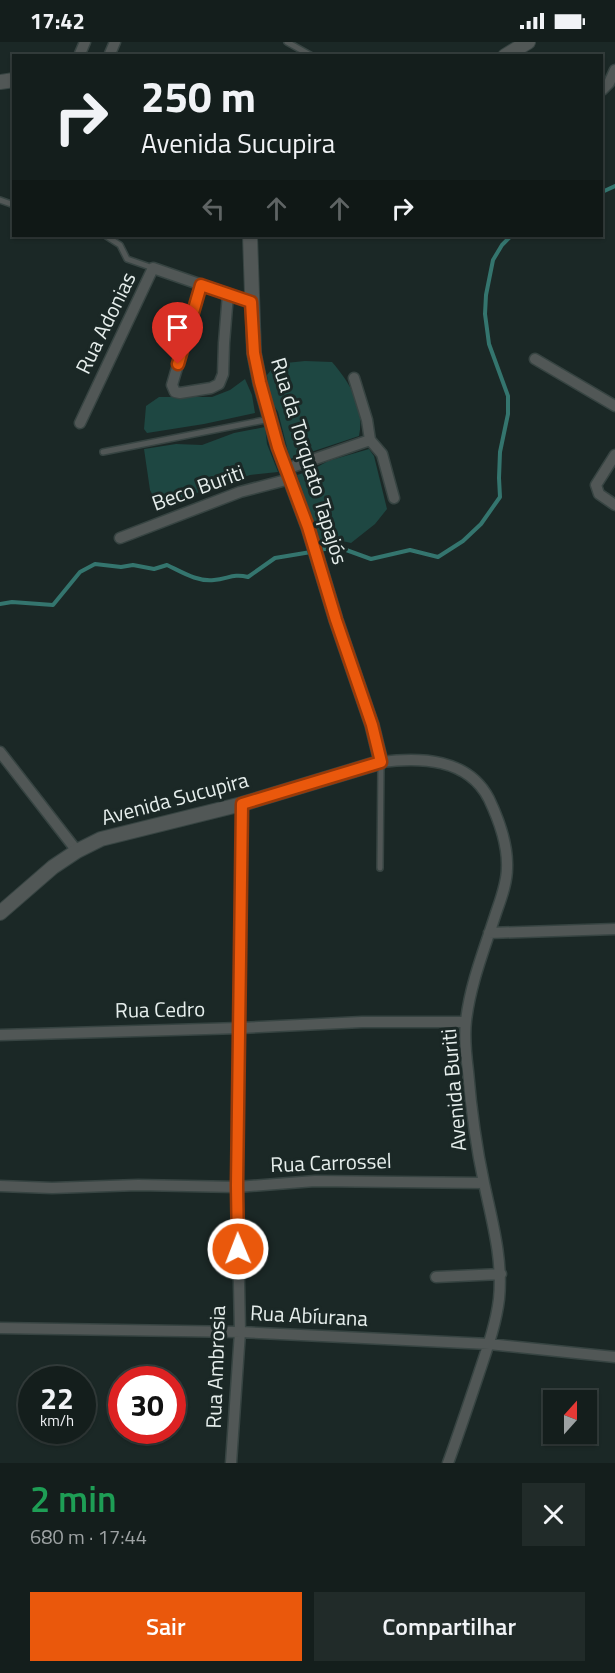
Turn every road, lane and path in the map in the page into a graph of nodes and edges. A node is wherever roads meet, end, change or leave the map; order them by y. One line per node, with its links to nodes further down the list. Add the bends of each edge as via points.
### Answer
1 (287, 42): 3 (lane)
2 (528, 42): 4 (street)
3 (308, 54)
4 (508, 54)
5 (615, 70): 6 (street)
6 (603, 89)
7 (108, 237): 9 (lane, via 120,244 128,259)
8 (250, 237): 12 (street, Rua da Torquato Tapajós)
9 (153, 268): 10 (street, Rua Adonias); 17 (street, Rua Adonias)
10 (201, 285): 11 (street, Rua Adonias); 11 (street, via 172,385 180,393 211,388 219,384 224,374)
11 (228, 294): 12 (street, Rua Adonias)
12 (251, 302): 16 (street, Rua da Torquato Tapajós, via 254,353)
13 (535, 359): 15 (street)
14 (354, 378): 18 (street)
15 (615, 406)
16 (272, 419): 19 (lane); 21 (street, Rua da Torquato Tapajós)
17 (80, 423)
18 (370, 440): 21 (street, Beco Buriti); 22 (street, via 382,454)
19 (103, 452)
20 (615, 455): 23 (street, via 596,485 599,494)
21 (288, 474): 24 (street, Beco Buriti); 26 (street, Rua da Torquato Tapajós)
22 (394, 498)
23 (615, 506)
24 (120, 538)
25 (0, 752): 28 (street)
26 (381, 762): 27 (street, Avenida Sucupira); 29 (lane); 32 (street, Avenida Buriti, via 438,761 474,779 488,798 505,842 507,871)
27 (242, 804): 28 (street, Avenida Sucupira, via 115,835); 34 (street, Rua Ambrosia)
28 (76, 851): 30 (street, Avenida Sucupira)
29 (380, 868)
30 (2, 906)
31 (615, 929): 32 (street)
32 (489, 933): 33 (street, Avenida Buriti)
33 (466, 1022): 34 (street, Rua Cedro, via 363,1022); 36 (street, Avenida Buriti, via 472,1116)
34 (240, 1029): 35 (street, Rua Cedro); 38 (street, Rua Ambrosia)
35 (0, 1035)
36 (484, 1183): 38 (street, Rua Carrossel, via 315,1181); 39 (street, Avenida Buriti)
37 (0, 1186): 38 (street, Rua Carrossel)
38 (237, 1186): 42 (street, Rua Ambrosia)
39 (501, 1274): 40 (street); 43 (street, Avenida Buriti)
40 (436, 1277)
41 (0, 1328): 42 (street, Rua Abíurana)
42 (240, 1332): 43 (street, Rua Abíurana); 45 (street, Rua Ambrosia)
43 (489, 1344): 44 (street, Rua Abíurana); 46 (street, Avenida Buriti)
44 (615, 1358)
45 (231, 1463)
46 (448, 1463)

